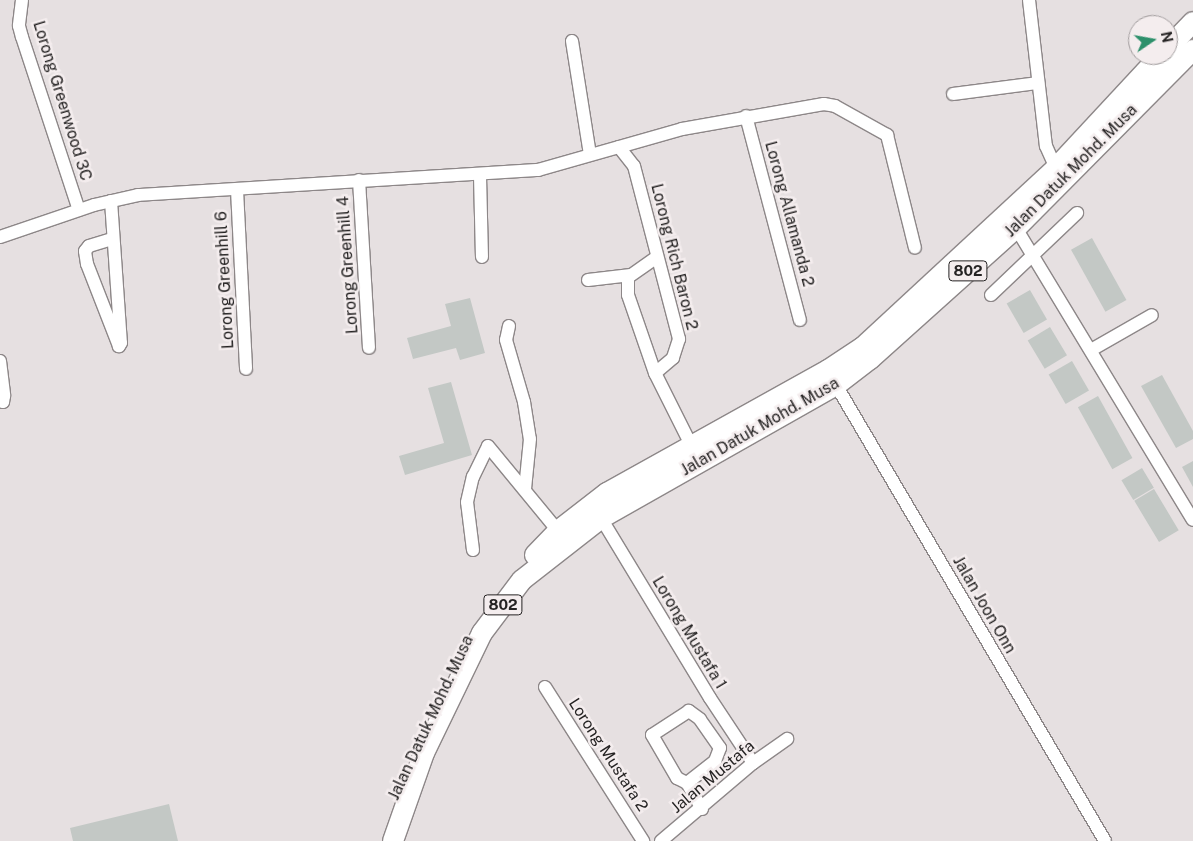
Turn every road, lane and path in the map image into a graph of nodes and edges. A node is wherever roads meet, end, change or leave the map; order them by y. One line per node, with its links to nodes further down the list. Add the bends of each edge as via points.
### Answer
1 (22, 0): 18 (street, Lorong Greenwood 3C, via 19,26)
2 (1029, 0): 8 (street)
3 (1193, 22): 4 (highway)
4 (1178, 38)
5 (572, 42): 12 (street)
6 (1193, 50): 20 (highway, Jalan Datuk Mohd. Musa / 802)
7 (1152, 65): 13 (highway, Jalan Datuk Mohd. Musa / 802)
8 (1038, 83): 9 (street); 13 (street, via 1046,146)
9 (953, 94)
10 (746, 116): 11 (street, via 682,129); 23 (street, via 824,104 836,106 887,135); 31 (street, Lorong Allamanda 2)
11 (619, 147): 12 (street); 26 (street, Lorong Rich Baron 2, via 634,166)
12 (590, 155): 14 (street, via 538,170)
13 (1056, 168): 40 (highway, Jalan Datuk Mohd. Musa / 802, via 863,347 828,370)
14 (480, 176): 15 (street); 25 (street)
15 (359, 180): 16 (street); 33 (street, Lorong Greenhill 4)
16 (237, 190): 17 (street, via 138,194); 36 (street, Lorong Greenhill 6)
17 (110, 201): 18 (street); 22 (street)
18 (79, 210): 21 (street)
19 (1077, 212): 24 (street)
20 (1016, 228): 24 (street); 38 (highway, Jalan Datuk Mohd. Musa / 802, via 870,359)
21 (0, 237)
22 (112, 239): 22 (street, via 122,343 119,346 85,250)
23 (915, 248)
24 (1033, 254): 29 (street); 34 (street)
25 (482, 257)
26 (657, 257): 27 (street); 37 (street, Lorong Rich Baron 2, via 679,339 673,358)
27 (631, 275): 28 (street); 37 (street, via 626,286 628,295)
28 (588, 280)
29 (991, 295)
30 (1152, 315): 34 (street)
31 (800, 320)
32 (509, 326): 42 (street, via 506,340 524,402 530,438)
33 (369, 348)
34 (1091, 350): 44 (street)
35 (0, 362): 39 (street, via 4,396 3,402)
36 (246, 369)
37 (655, 373): 40 (street)
38 (836, 385): 41 (highway, Jalan Datuk Mohd. Musa / 802); 58 (street, Jalan Joon Onn)
39 (0, 401)
40 (690, 445): 41 (highway, via 696,452); 45 (highway, Jalan Datuk Mohd. Musa / 802, via 607,493)
41 (714, 454): 43 (highway, Jalan Datuk Mohd. Musa / 802)
42 (524, 489): 45 (street); 46 (street, via 488,446 473,477 467,502)
43 (601, 518): 48 (street, Lorong Mustafa 1); 55 (highway, Jalan Datuk Mohd. Musa / 802, via 522,580 482,633 424,752)
44 (1193, 520)
45 (558, 531): 54 (highway, Jalan Datuk Mohd. Musa / 802, via 516,574 470,631 402,776)
46 (473, 550)
47 (544, 687): 56 (street, Lorong Mustafa 2)
48 (710, 698): 49 (street); 51 (street, Lorong Mustafa 1)
49 (700, 719): 52 (street, via 718,743 720,752 715,761); 52 (street, via 693,712 683,713 652,735 677,778)
50 (786, 739): 51 (street, Jalan Mustafa)
51 (753, 763): 53 (street, Jalan Mustafa)
52 (687, 783): 53 (street)
53 (702, 808): 57 (street, Jalan Mustafa)
54 (378, 841)
55 (393, 841)
56 (643, 841)
57 (661, 841)
58 (1105, 841)

